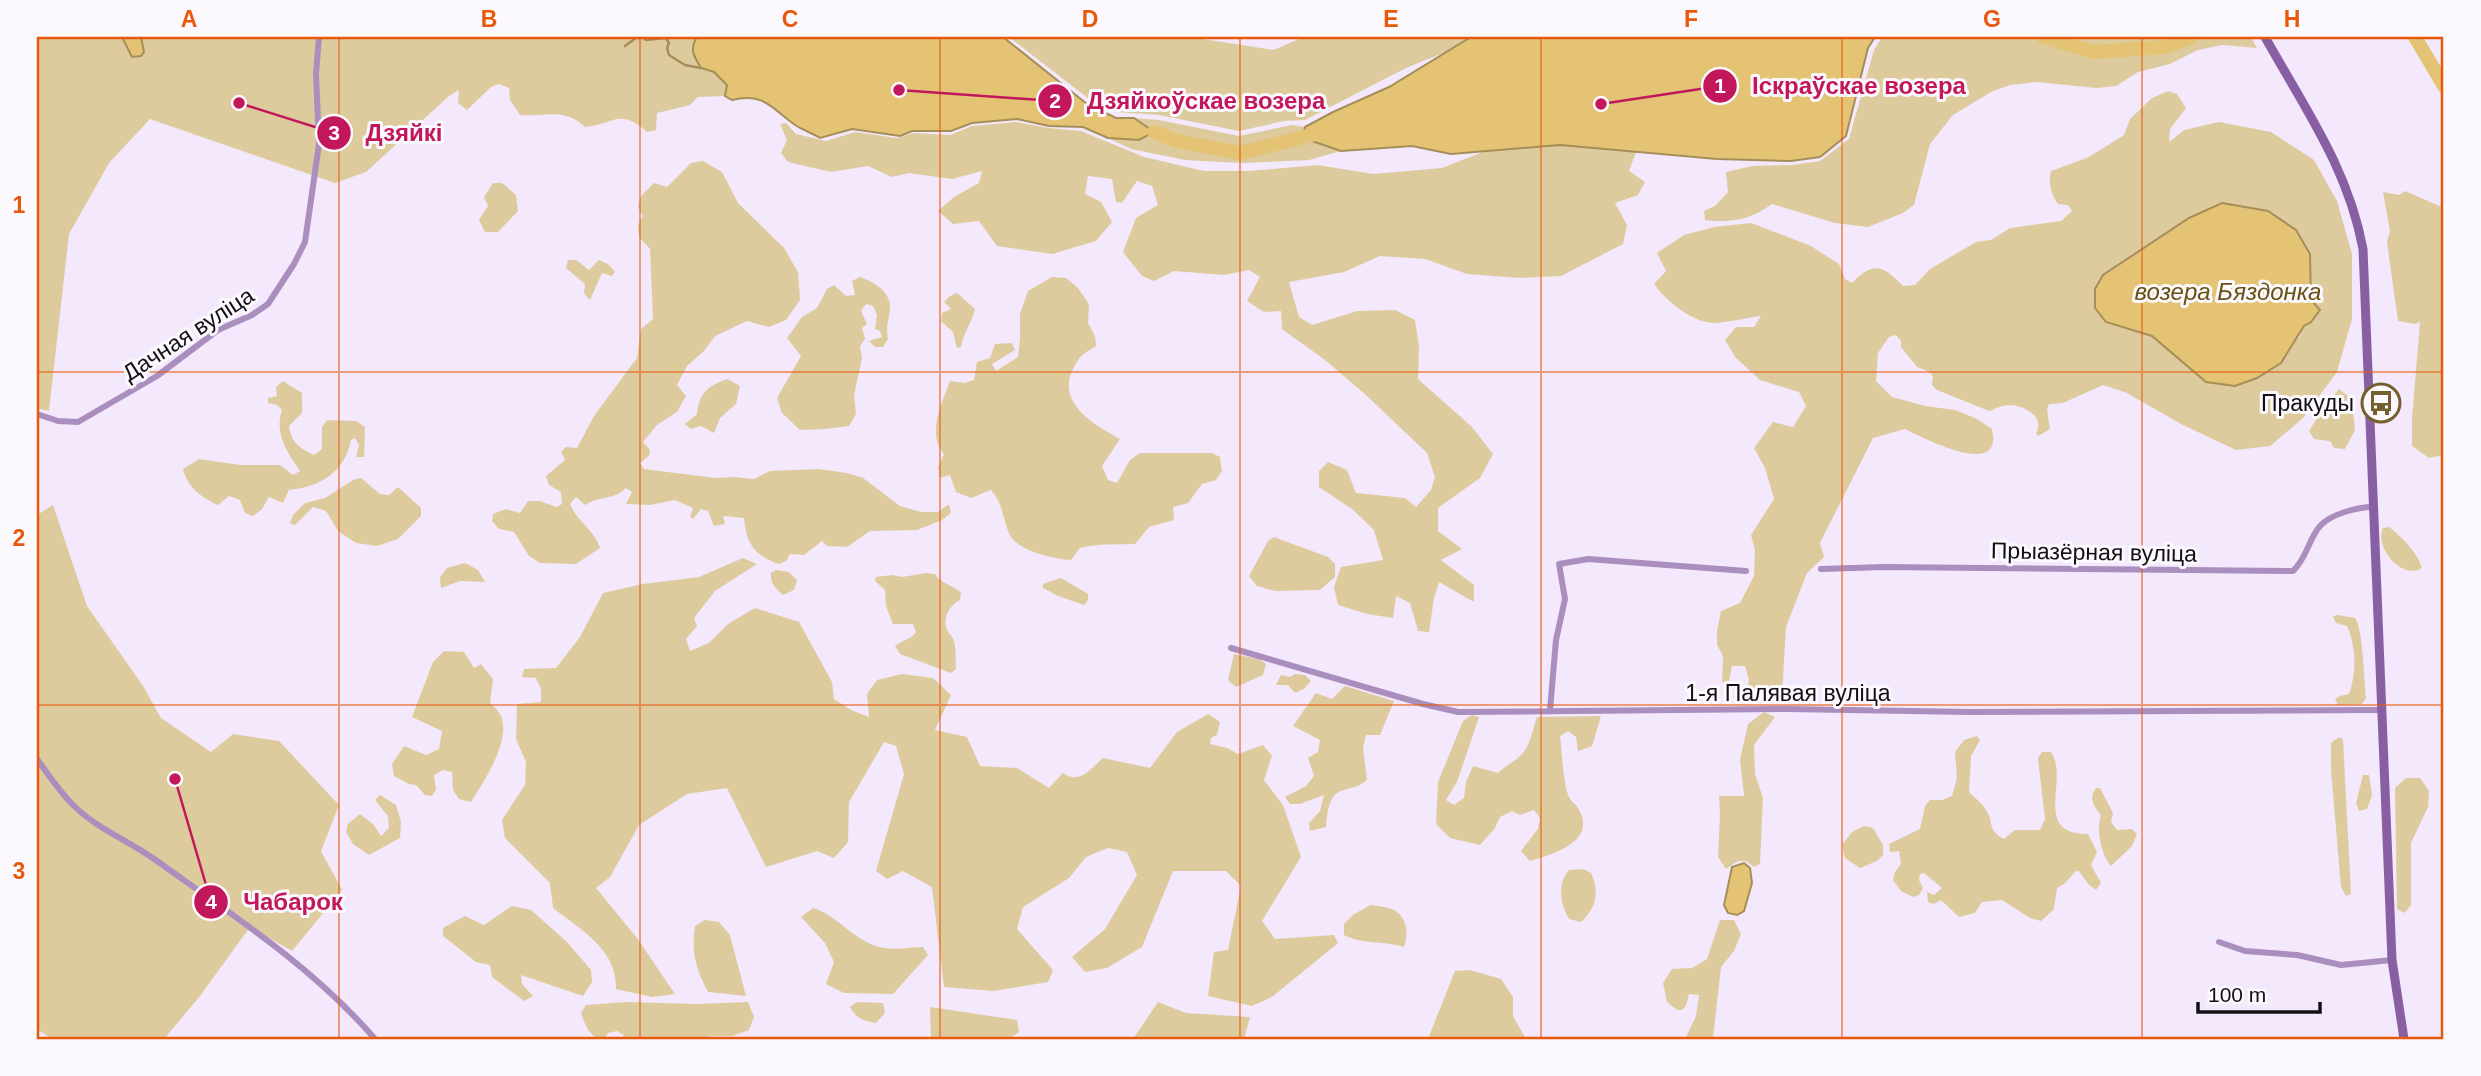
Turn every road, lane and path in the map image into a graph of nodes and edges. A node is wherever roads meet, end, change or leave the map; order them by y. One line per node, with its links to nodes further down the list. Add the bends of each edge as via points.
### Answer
1 (319, 37): 3 (street, Дачная вуліца, via 319,144 305,242 268,304 218,330 157,376 78,422)
2 (2265, 37): 4 (main road, via 2332,155 2356,215 2365,284)
3 (37, 414)
4 (2373, 507): 5 (street, Прыазёрная вуліца, via 2359,507 2319,526 2301,564 2293,570); 9 (main road)
5 (1821, 569)
6 (1746, 570): 8 (street, via 1588,559 1559,564 1565,599)
7 (1230, 649): 8 (street, 1-я Палявая вуліца, via 1458,712)
8 (1550, 710): 9 (street, 1-я Палявая вуліца)
9 (2381, 710): 12 (main road)
10 (37, 759): 13 (street, via 72,805 275,945 317,979)
11 (2220, 942): 12 (street, via 2245,951 2342,965)
12 (2392, 960): 14 (main road)
13 (375, 1039)
14 (2404, 1039)

